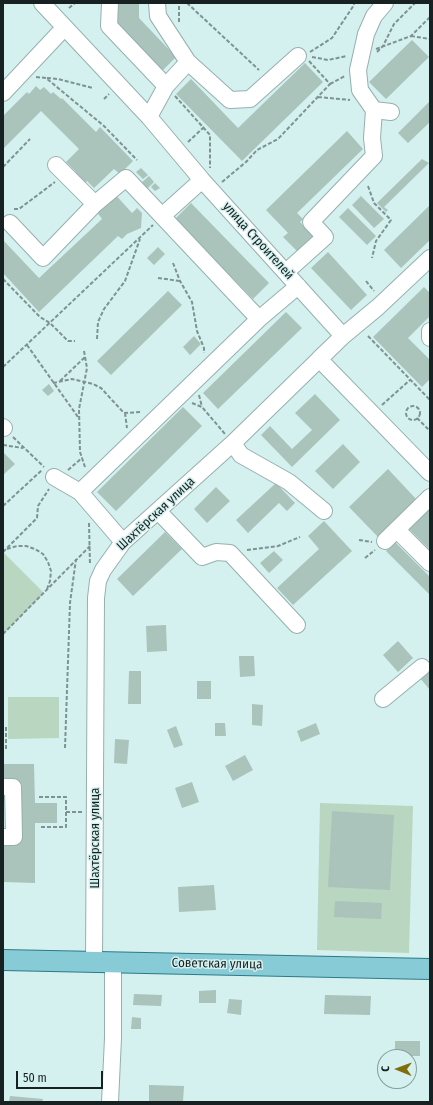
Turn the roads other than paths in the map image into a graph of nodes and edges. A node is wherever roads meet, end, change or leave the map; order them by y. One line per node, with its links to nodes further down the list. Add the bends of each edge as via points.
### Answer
1 (42, 3): 5 (street, улица Строителей)
2 (110, 3): 8 (street, via 109,26)
3 (157, 3): 7 (street, via 158,16)
4 (385, 3): 10 (street, via 374,16 366,34 358,70 360,90)
5 (64, 28): 9 (street); 12 (street, улица Строителей)
6 (301, 56): 7 (street, via 250,99 230,100)
7 (188, 62): 8 (street)
8 (166, 86): 12 (street)
9 (3, 93)
10 (371, 106): 11 (street); 19 (street, via 374,156 311,222 325,237)
11 (391, 112)
12 (149, 117): 14 (street, улица Строителей)
13 (61, 170): 15 (street)
14 (206, 175): 17 (street); 19 (street, улица Строителей)
15 (95, 204): 16 (street, via 44,258); 17 (street, via 126,178)
16 (10, 216)
17 (162, 216): 21 (street)
18 (427, 266): 23 (street)
19 (286, 272): 20 (street, улица Строителей)
20 (298, 286): 21 (street); 23 (street, улица Строителей)
21 (259, 319): 29 (street, via 163,411)
22 (430, 331): 24 (street)
23 (343, 336): 25 (street)
24 (430, 338)
25 (319, 359): 26 (street, Шахтёрская улица); 27 (street)
26 (233, 443): 31 (street, Шахтёрская улица); 32 (street, via 241,455 289,482)
27 (430, 473)
28 (54, 477): 29 (street)
29 (86, 492): 35 (street)
30 (430, 497): 33 (street)
31 (158, 511): 35 (street, Шахтёрская улица); 37 (street, via 202,557 216,552 230,553)
32 (324, 511)
33 (397, 530): 34 (street); 36 (street)
34 (385, 541)
35 (123, 542): 43 (street, Шахтёрская улица, via 103,570 98,581 96,598)
36 (430, 563)
37 (297, 625)
38 (422, 667): 39 (street)
39 (383, 699)
40 (3, 787): 41 (street, via 13,787 14,837)
41 (3, 837)
42 (3, 960): 43 (main road, Советская улица)
43 (104, 962): 44 (main road, Советская улица); 45 (street, Шахтёрская улица, via 113,1038)
44 (430, 969)
45 (110, 1102)

